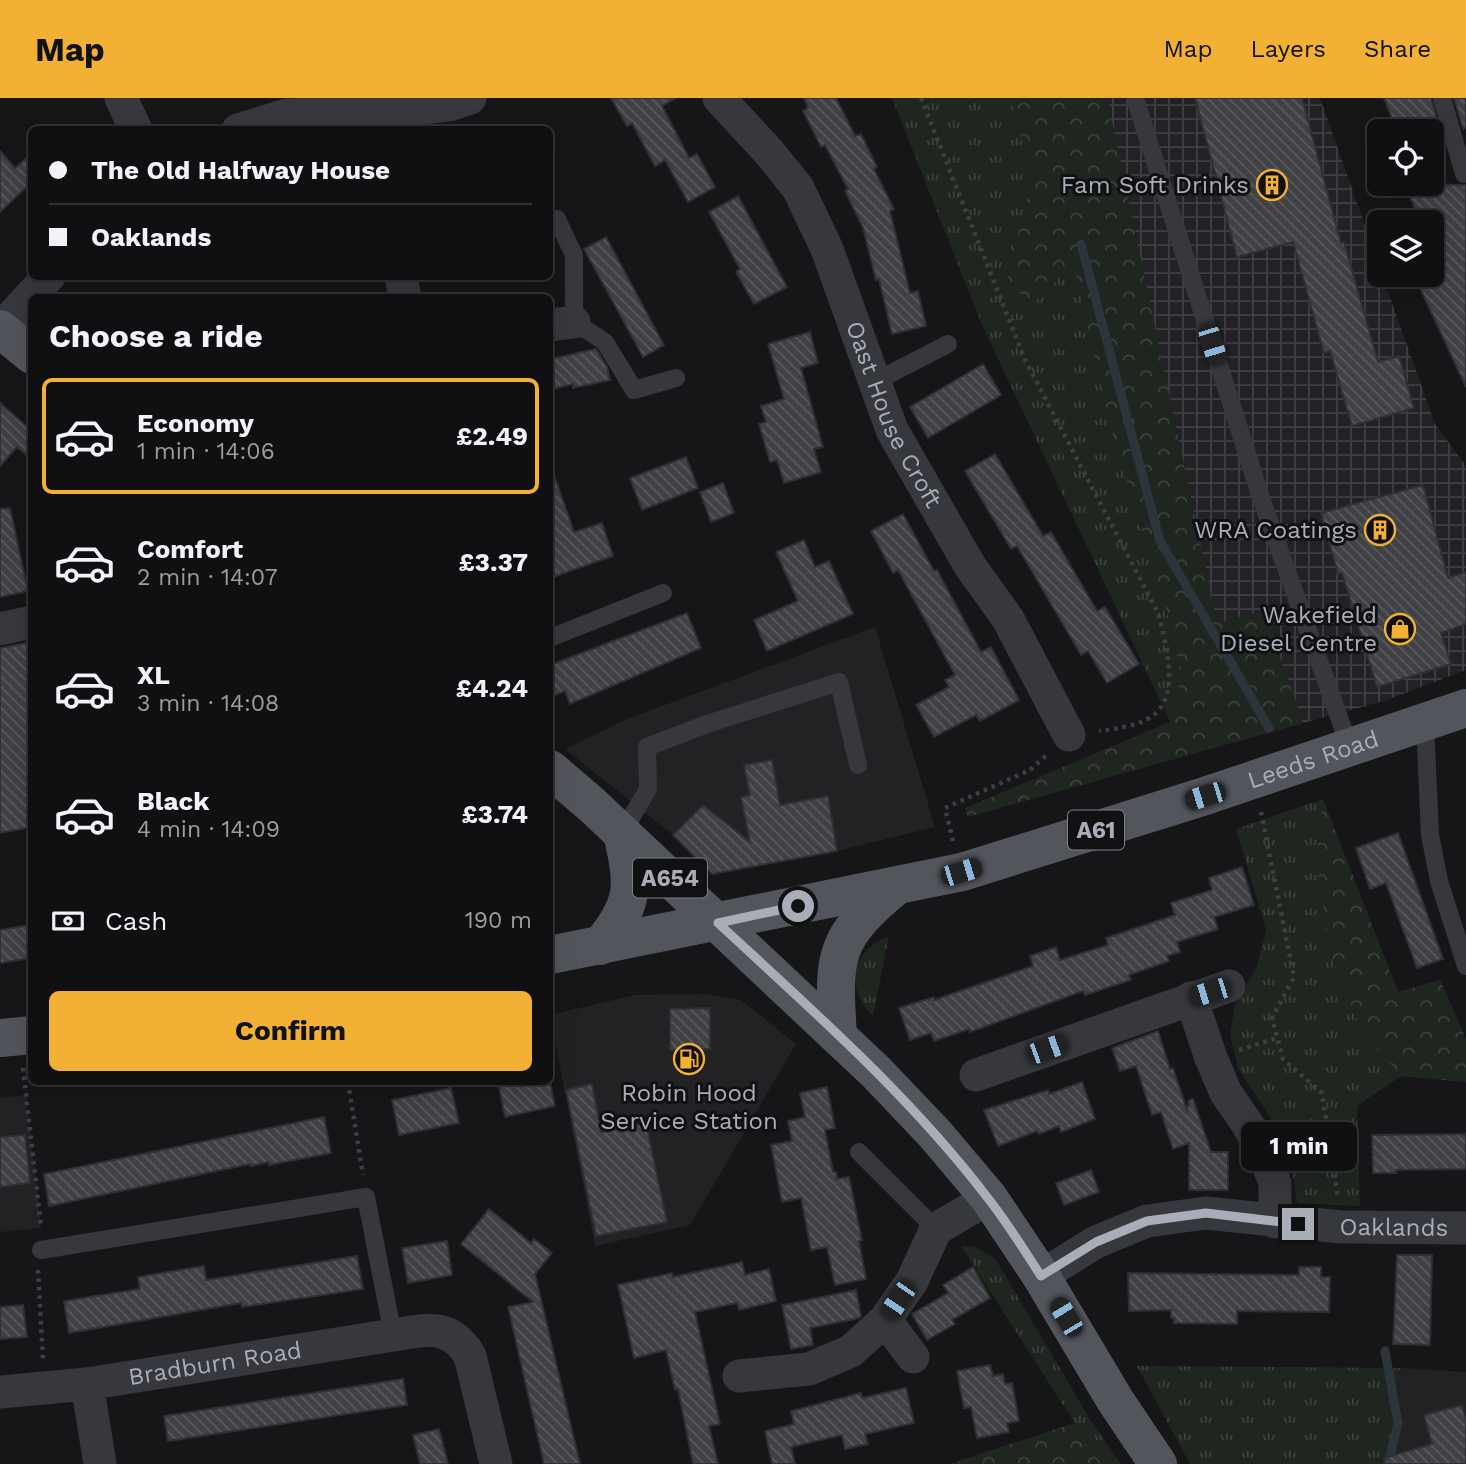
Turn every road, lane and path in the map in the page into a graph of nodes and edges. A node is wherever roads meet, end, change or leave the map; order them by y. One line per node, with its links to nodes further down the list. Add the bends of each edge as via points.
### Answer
1 (121, 98): 8 (street)
2 (470, 98): 7 (street)
3 (719, 98): 20 (street, Oast House Croft, via 798,188 827,249)
4 (921, 98): 27 (path, via 1025,360 1158,613 1168,656 1167,693 1156,714 1125,728)
5 (1135, 98): 28 (lane, via 1260,495)
6 (1442, 98): 10 (lane)
7 (393, 121): 9 (street, via 287,115)
8 (134, 126)
9 (251, 126)
10 (1464, 174)
11 (557, 219): 15 (lane, via 574,255)
12 (45, 280): 13 (street)
13 (32, 294)
14 (28, 299): 16 (street)
15 (562, 324): 19 (lane, via 605,342 634,390)
16 (0, 329): 18 (main road)
17 (947, 344): 20 (lane)
18 (28, 352)
19 (676, 378)
20 (874, 382): 27 (street, Oast House Croft, via 892,430 970,566 1008,619)
21 (663, 593): 24 (lane)
22 (28, 623): 23 (street)
23 (0, 629)
24 (553, 637)
25 (1466, 708): 26 (main road, Leeds Road / A61)
26 (1425, 723): 28 (main road, Leeds Road / A61); 38 (lane, via 1430,835 1439,881)
27 (1069, 735): 33 (path, via 1030,770 945,808)
28 (1350, 748): 31 (main road, Leeds Road / A61)
29 (858, 765): 32 (lane, via 839,682 647,747 648,789)
30 (553, 772): 32 (main road, A654)
31 (1255, 780): 33 (main road, Leeds Road / A61); 43 (path, via 1294,977 1272,1018)
32 (622, 832): 35 (main road, A654); 36 (main road, via 630,894 620,922)
33 (961, 872): 34 (main road, Leeds Road / A61)
34 (895, 887): 35 (main road, Leeds Road / A61); 42 (main road, via 865,911 837,958)
35 (718, 923): 36 (main road, Leeds Road / A61); 42 (main road, A654)
36 (600, 946): 37 (main road, Leeds Road / A61)
37 (553, 954)
38 (1466, 966)
39 (1229, 986): 40 (street)
40 (1191, 998): 44 (street); 45 (street)
41 (17, 1036): 54 (path)
42 (838, 1036): 49 (main road, A654, via 935,1134)
43 (1277, 1038): 44 (path); 51 (path, via 1283,1059 1322,1093)
44 (1211, 1058): 50 (street, via 1226,1093 1264,1154 1275,1183)
45 (976, 1075)
46 (348, 1085): 48 (path)
47 (859, 1152): 53 (lane)
48 (366, 1196): 54 (lane); 57 (lane)
49 (989, 1198): 53 (street); 55 (main road, A654)
50 (1275, 1222): 51 (street, Oaklands); 55 (street, Oaklands, via 1206,1213 1147,1221 1096,1242)
51 (1342, 1227): 52 (street, Oaklands)
52 (1466, 1228)
53 (936, 1229): 56 (street, via 912,1281)
54 (41, 1250): 61 (path)
55 (1041, 1276): 65 (main road, A654)
56 (885, 1320): 58 (street); 59 (street, via 851,1351 809,1369)
57 (393, 1335): 60 (street, Bradburn Road); 64 (street, Bradburn Road, via 442,1331 464,1345)
58 (913, 1357)
59 (739, 1376)
60 (87, 1384): 61 (street, Bradburn Road); 63 (street)
61 (44, 1388): 62 (street, Bradburn Road)
62 (0, 1392)
63 (100, 1464)
64 (496, 1464)
65 (1158, 1464)

